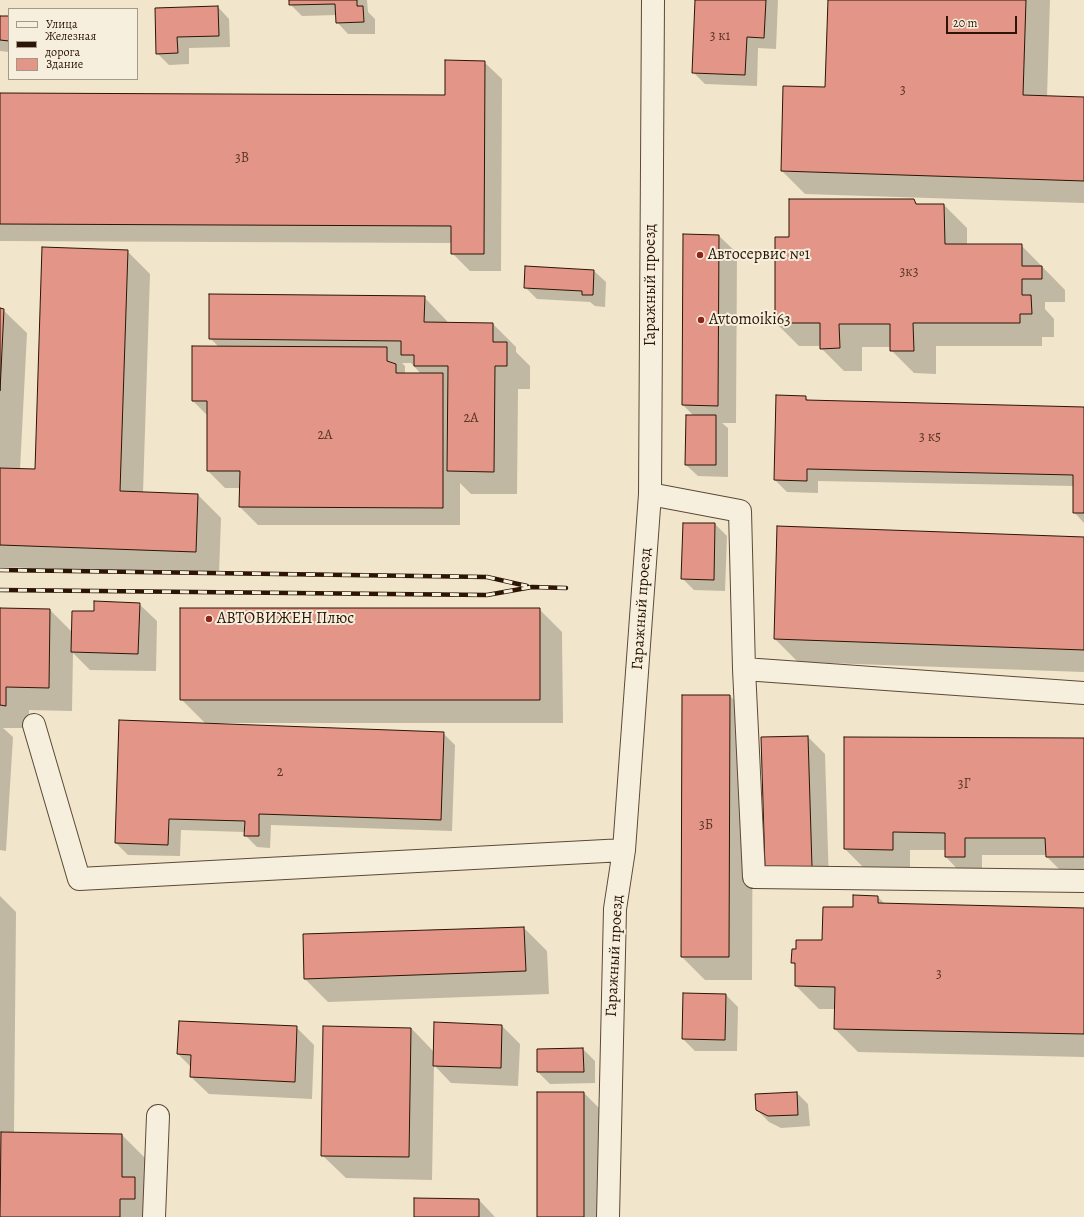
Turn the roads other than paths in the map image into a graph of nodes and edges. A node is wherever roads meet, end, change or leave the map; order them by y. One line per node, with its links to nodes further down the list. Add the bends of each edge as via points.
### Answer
1 (653, 0): 2 (street, Гаражный проезд)
2 (650, 494): 3 (street, via 740,512); 6 (street, Гаражный проезд)
3 (744, 669): 4 (street); 7 (street, via 754,876)
4 (1084, 693)
5 (34, 725): 6 (street, via 80,878)
6 (624, 850): 10 (street, Гаражный проезд, via 615,909)
7 (1084, 881)
8 (158, 1116): 9 (street)
9 (154, 1217)
10 (608, 1217)

